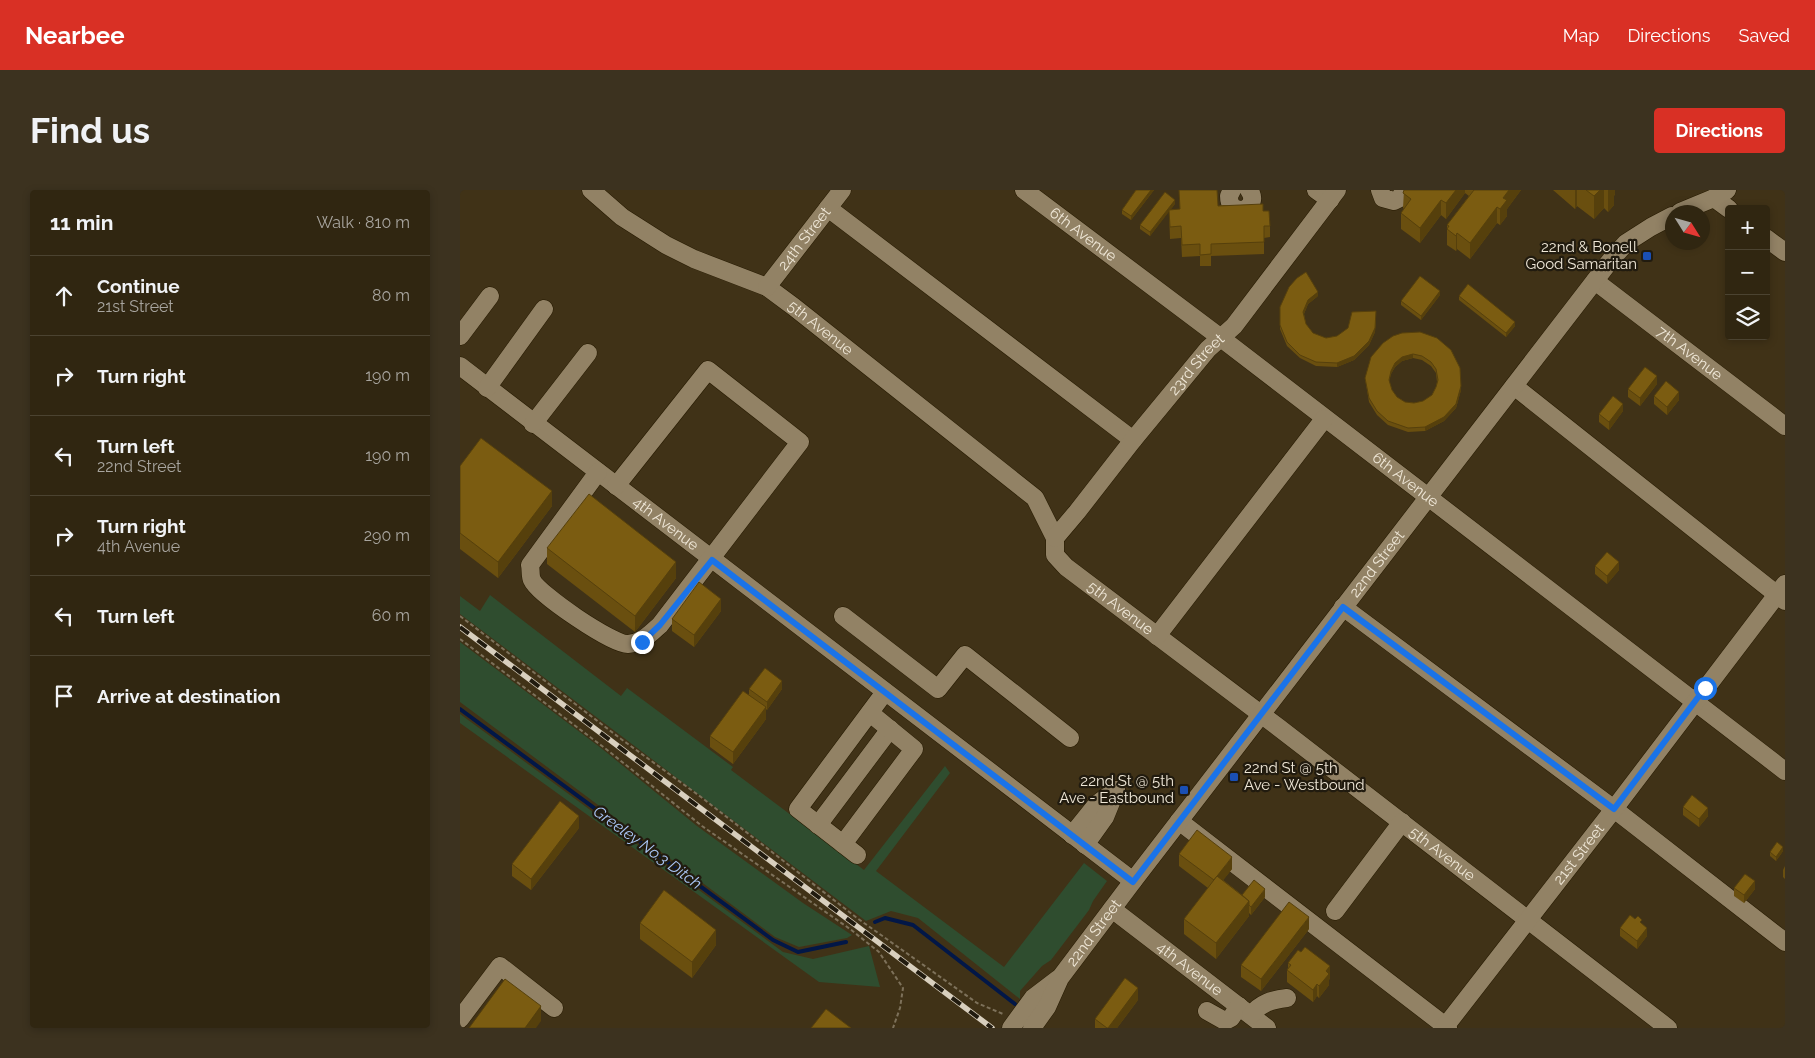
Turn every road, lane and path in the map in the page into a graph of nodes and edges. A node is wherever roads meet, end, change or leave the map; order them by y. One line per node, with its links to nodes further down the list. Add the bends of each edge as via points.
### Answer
1 (591, 190): 17 (street, 5th Avenue, via 622,217 666,245)
2 (842, 190): 12 (street, 24th Street)
3 (1024, 190): 21 (street, 6th Avenue)
4 (1232, 190): 5 (street, via 1230,205 1243,210 1252,201)
5 (1249, 190)
6 (1380, 190): 7 (street, via 1383,198 1394,201)
7 (1404, 190)
8 (1328, 193): 21 (street, 23rd Street, via 1234,326)
9 (1720, 194): 10 (street); 11 (street)
10 (1696, 205)
11 (1727, 205)
12 (828, 208): 17 (street, 24th Street); 29 (street)
13 (1665, 220): 16 (street, 22nd Street, via 1626,243)
14 (1770, 241): 15 (street)
15 (1785, 252)
16 (1595, 281): 24 (street, 22nd Street); 28 (street, 7th Avenue)
17 (767, 288): 33 (street, 5th Avenue, via 1035,498)
18 (490, 296): 20 (street)
19 (544, 309): 25 (street)
20 (460, 336)
21 (1221, 338): 26 (street, 6th Avenue); 29 (street, 23rd Street, via 1208,349)
22 (588, 352): 27 (street)
23 (460, 366): 25 (street, 4th Avenue)
24 (1514, 386): 32 (street, 22nd Street); 35 (street)
25 (487, 388): 27 (street, 4th Avenue)
26 (1324, 418): 32 (street, 6th Avenue); 39 (street)
27 (534, 424): 30 (street, 4th Avenue)
28 (1785, 426)
29 (1133, 440): 33 (street, 23rd Street)
30 (598, 472): 31 (street, 4th Avenue); 34 (street, via 530,564 532,580 544,595 589,627 625,644 642,642 660,625)
31 (616, 486): 34 (street, 4th Avenue); 34 (street, via 708,370 800,442)
32 (1428, 498): 36 (street, 22nd Street); 42 (street, 6th Avenue)
33 (1055, 538): 39 (street, 5th Avenue, via 1055,555 1066,567)
34 (712, 560): 41 (street, 4th Avenue)
35 (1782, 593): 42 (street, 21st Street)
36 (1343, 607): 44 (street, 22nd Street); 48 (street)
37 (460, 616): 63 (path, via 857,918 977,1003 1005,1015)
38 (843, 616): 46 (street, via 938,689 964,655)
39 (1157, 636): 44 (street, 5th Avenue)
40 (460, 639): 65 (path, via 702,826 879,952 903,988)
41 (885, 692): 43 (street); 52 (street, 4th Avenue)
42 (1695, 702): 47 (street, 6th Avenue); 48 (street, 21st Street)
43 (870, 713): 45 (street); 51 (street, via 798,809)
44 (1261, 714): 49 (street, 22nd Street); 50 (street, 5th Avenue)
45 (890, 728): 51 (street); 51 (street, via 914,749 850,849)
46 (1070, 738)
47 (1785, 771)
48 (1614, 809): 55 (street, 21st Street); 56 (street)
49 (1179, 821): 52 (street, 22nd Street); 64 (street)
50 (1402, 822): 54 (street); 55 (street, 5th Avenue)
51 (818, 825)
52 (1133, 882): 53 (street, 22nd Street)
53 (1112, 909): 57 (street, 22nd Street); 61 (street, 4th Avenue)
54 (1335, 911)
55 (1528, 919): 64 (street, 21st Street); 68 (street, 5th Avenue)
56 (1785, 942)
57 (1060, 978): 63 (street, 22nd Street, via 1033,998); 66 (street, 22nd Street, via 1047,1007)
58 (1287, 998): 61 (street)
59 (554, 1008): 62 (street, via 500,966)
60 (1208, 1010): 61 (street, via 1226,1021)
61 (1245, 1011): 67 (street, 4th Avenue)
62 (460, 1019)
63 (1013, 1025)
64 (1446, 1027)
65 (893, 1028)
66 (1032, 1028)
67 (1267, 1028)
68 (1668, 1028)

